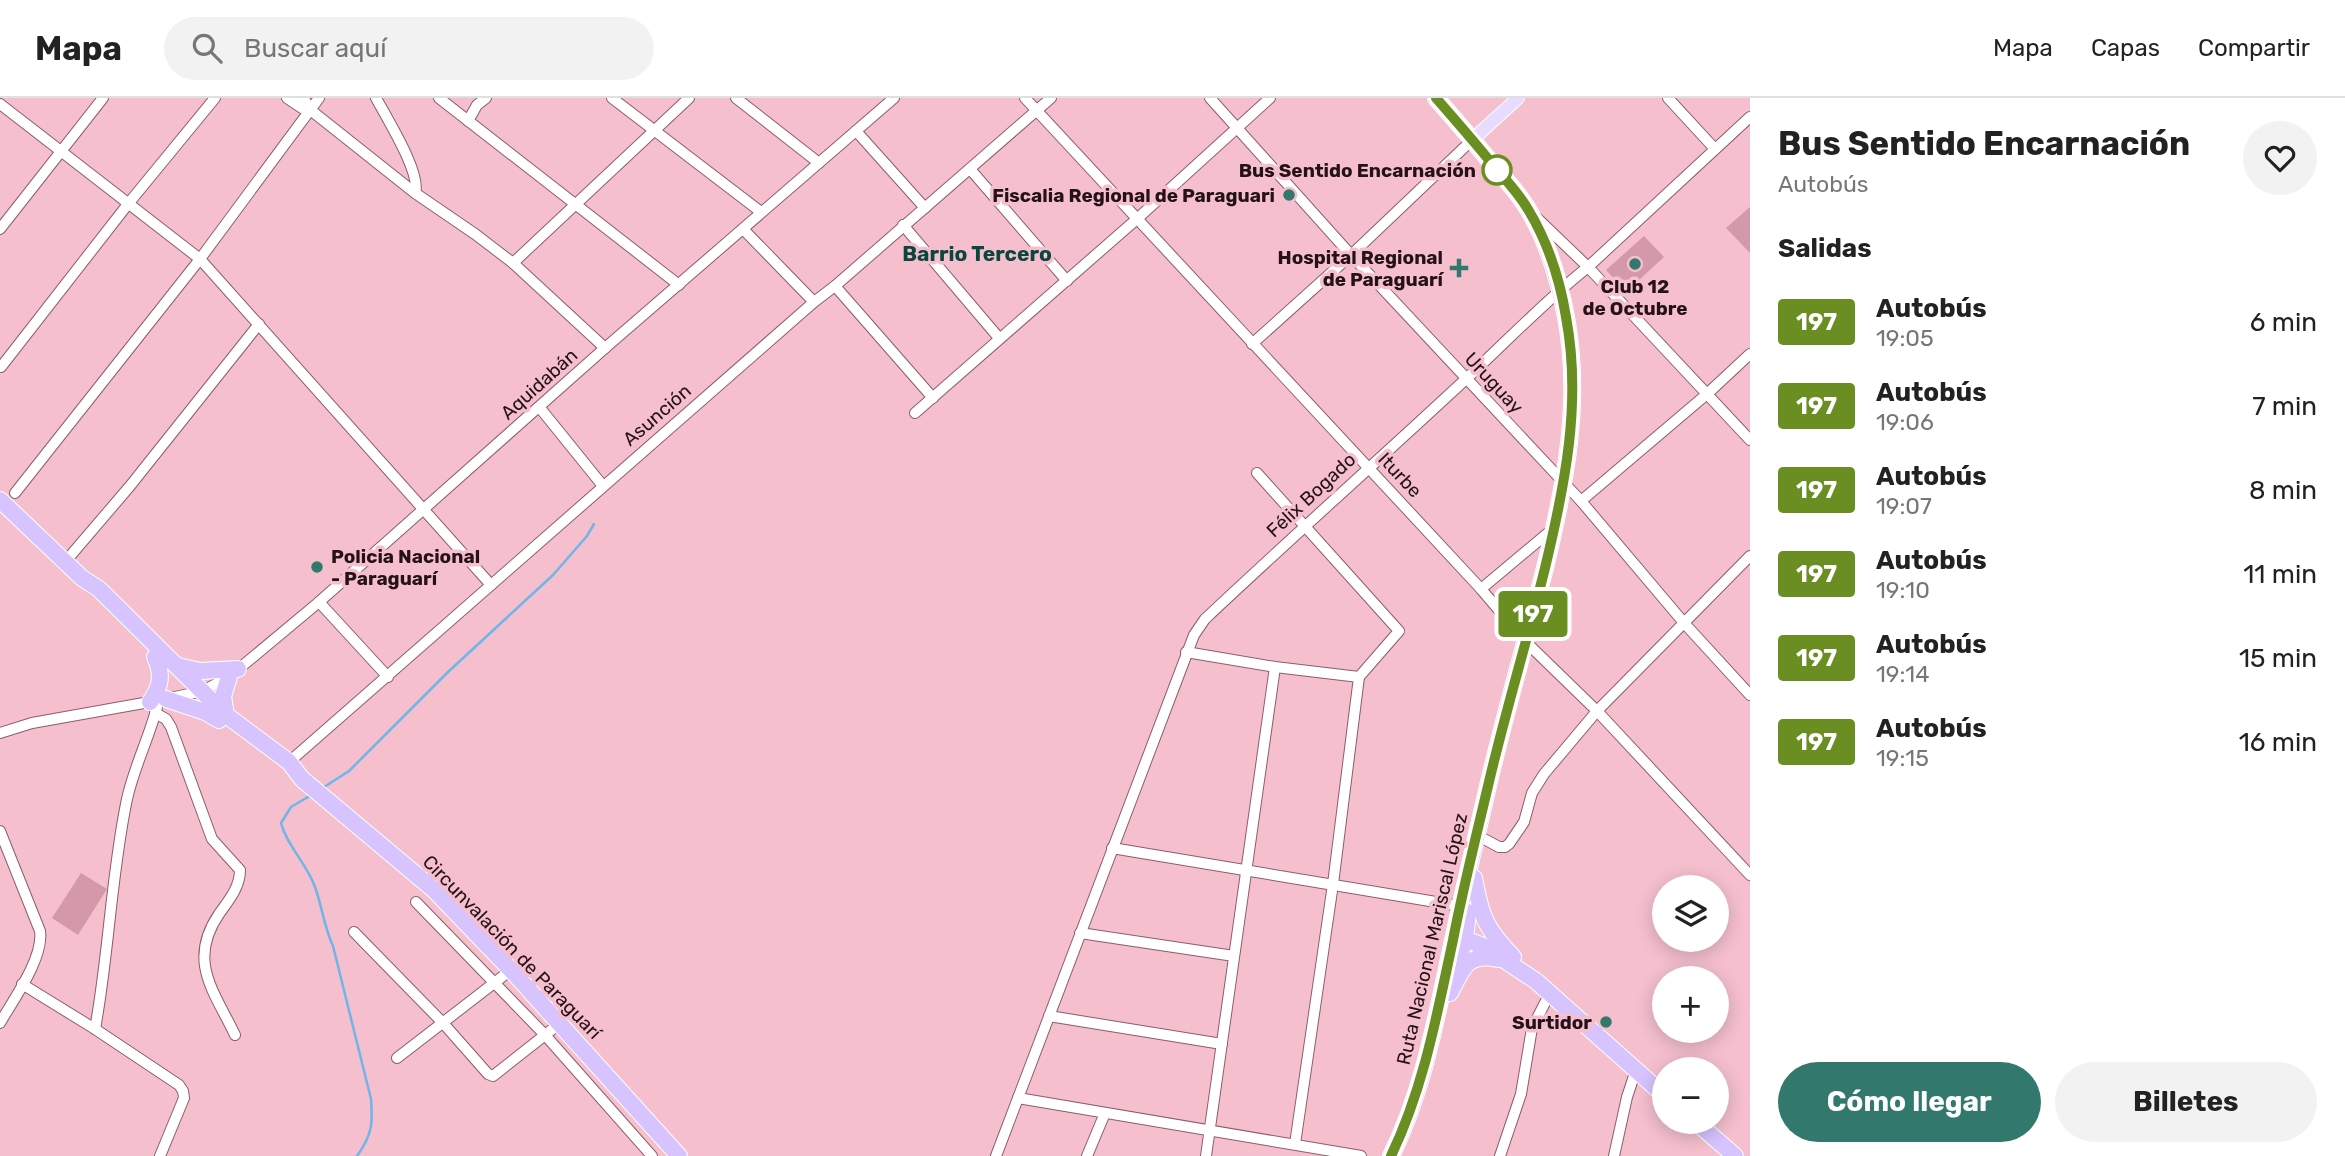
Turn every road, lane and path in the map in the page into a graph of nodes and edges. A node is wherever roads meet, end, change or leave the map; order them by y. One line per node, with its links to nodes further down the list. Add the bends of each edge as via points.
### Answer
1 (103, 98): 30 (street)
2 (215, 98): 34 (street)
3 (287, 98): 21 (street)
4 (301, 98): 21 (street)
5 (319, 98): 21 (street)
6 (376, 98): 33 (street, via 405,150)
7 (439, 98): 24 (street)
8 (486, 98): 24 (street)
9 (612, 98): 26 (street)
10 (689, 98): 26 (street)
11 (736, 98): 31 (street)
12 (894, 98): 27 (street, Aquidabán)
13 (1025, 98): 22 (street, Iturbe)
14 (1051, 98): 22 (street, Asunción)
15 (1210, 98): 25 (street, Uruguay)
16 (1270, 98): 25 (street)
17 (1436, 98): 28 (highway, Ruta Nacional Mariscal López)
18 (1518, 98): 28 (main road)
19 (1668, 98): 29 (street)
20 (0, 104): 30 (street)
21 (309, 109): 33 (street); 44 (street)
22 (1037, 111): 32 (street, Asunción); 39 (street, Iturbe)
23 (1750, 117): 29 (street, Félix Bogado)
24 (468, 121): 35 (street)
25 (1238, 128): 39 (street); 43 (street, Uruguay)
26 (654, 131): 35 (street); 38 (street)
27 (856, 131): 31 (street, Aquidabán); 36 (street)
28 (1472, 139): 37 (highway, Ruta Nacional Mariscal López); 43 (street)
29 (1715, 149): 46 (street, Félix Bogado)
30 (61, 153): 34 (street); 41 (street)
31 (819, 163): 38 (street, Aquidabán)
32 (970, 169): 36 (street, Asunción); 47 (street)
33 (415, 193): 45 (street)
34 (128, 204): 44 (street); 57 (street)
35 (575, 204): 45 (street); 48 (street)
36 (925, 208): 40 (street, Asunción)
37 (1528, 209): 46 (street); 50 (highway, Ruta Nacional Mariscal López, via 1551,257)
38 (761, 212): 42 (street, Aquidabán)
39 (1138, 218): 47 (street); 54 (street, Iturbe)
40 (903, 225): 49 (street, Asunción); 53 (street)
41 (0, 229)
42 (743, 229): 48 (street, Aquidabán); 51 (street)
43 (1351, 255): 54 (street); 58 (street, Uruguay)
44 (200, 259): 52 (street); 68 (street)
45 (513, 263): 55 (street)
46 (1588, 267): 50 (street, Félix Bogado); 59 (street)
47 (1067, 281): 53 (street)
48 (679, 285): 55 (street, Aquidabán)
49 (835, 286): 51 (street, Asunción); 60 (street)
50 (1560, 289): 58 (street, Félix Bogado); 66 (highway, Ruta Nacional Mariscal López, via 1574,382)
51 (814, 302): 67 (street, Asunción)
52 (259, 324): 70 (street); 74 (street)
53 (999, 338): 60 (street)
54 (1252, 344): 64 (street, Iturbe)
55 (605, 348): 61 (street, Aquidabán)
56 (1750, 354): 59 (street)
57 (1, 367)
58 (1466, 379): 64 (street, Félix Bogado); 66 (street, Uruguay)
59 (1707, 394): 63 (street); 69 (street)
60 (933, 398): 62 (street)
61 (540, 408): 67 (street); 70 (street, Aquidabán)
62 (915, 413)
63 (1750, 440)
64 (1368, 467): 71 (street, Félix Bogado); 77 (street, Iturbe)
65 (1257, 473): 71 (street)
66 (1563, 482): 69 (street, Uruguay); 72 (highway, Ruta Nacional Mariscal López)
67 (603, 486): 76 (street, Asunción)
68 (7, 497): 74 (highway, Circunvalación de Paraguarí)
69 (1581, 501): 79 (street, Uruguay)
70 (424, 509): 76 (street); 78 (street, Aquidabán)
71 (1304, 526): 81 (street, Félix Bogado, via 1205,619); 87 (street, via 1399,631)
72 (1555, 527): 77 (street); 80 (highway, Ruta Nacional Mariscal López)
73 (1750, 556): 79 (street)
74 (65, 562): 75 (highway, Circunvalación de Paraguarí)
75 (82, 578): 82 (highway, Circunvalación de Paraguarí); 83 (highway, Circunvalación de Paraguarí)
76 (491, 585): 86 (street, Asunción)
77 (1481, 589): 80 (street, Iturbe)
78 (319, 603): 85 (street, Aquidabán); 86 (street)
79 (1685, 624): 89 (street, Uruguay); 91 (street)
80 (1526, 642): 91 (street, Iturbe); 93 (highway, Ruta Nacional Mariscal López)
81 (1186, 652): 84 (street); 99 (street, Félix Bogado)
82 (155, 657): 88 (highway, Circunvalación de Paraguarí); 90 (highway, via 159,666)
83 (177, 666): 85 (highway); 88 (highway, Circunvalación de Paraguarí)
84 (1275, 667): 87 (street); 100 (street)
85 (234, 673): 88 (street, Aquidabán); 92 (highway, via 223,696)
86 (388, 677): 95 (street, Asunción)
87 (1359, 677): 103 (street)
88 (197, 692): 90 (street, Aquidabán); 92 (highway, Circunvalación de Paraguarí)
89 (1750, 695)
90 (157, 704): 92 (highway); 94 (street, Aquidabán); 124 (street, via 127,799); 125 (street, via 171,727 212,839 240,870 236,888 214,921 204,957 206,976)
91 (1597, 711): 98 (street, via 1532,793 1524,822 1510,844 1499,847); 101 (street, Iturbe)
92 (223, 717): 95 (highway, Circunvalación de Paraguarí); 96 (highway, Circunvalación de Paraguarí, via 279,768)
93 (1503, 728): 98 (highway, Ruta Nacional Mariscal López, via 1504,744); 104 (highway, Ruta Nacional Mariscal López)
94 (0, 732)
95 (289, 762): 96 (highway, Circunvalación de Paraguarí)
96 (302, 779): 106 (highway, Circunvalación de Paraguarí)
97 (0, 831): 117 (street, via 42,942)
98 (1484, 839): 102 (highway, Ruta Nacional Mariscal López)
99 (1112, 848): 100 (street); 109 (street, Félix Bogado)
100 (1246, 870): 103 (street); 111 (street)
101 (1750, 875)
102 (1474, 878): 110 (highway, Ruta Nacional Mariscal López); 115 (highway, via 1490,932)
103 (1333, 884): 104 (street); 135 (street)
104 (1462, 900): 110 (highway); 113 (highway, Ruta Nacional Mariscal López)
105 (416, 902): 107 (street)
106 (450, 907): 107 (street); 114 (highway, Circunvalación de Paraguarí)
107 (435, 922): 116 (street)
108 (354, 932): 122 (street)
109 (1080, 933): 111 (street); 120 (street, Félix Bogado)
110 (1465, 939): 112 (highway); 113 (highway); 118 (highway, Ruta Nacional Mariscal López)
111 (1234, 956): 127 (street)
112 (1508, 962): 115 (highway); 118 (highway, via 1478,956 1463,968)
113 (1448, 963): 143 (highway, Ruta Nacional Mariscal López, via 1430,1051)
114 (511, 970): 116 (street); 123 (highway, Circunvalación de Paraguarí)
115 (1536, 981): 119 (highway)
116 (494, 983): 122 (street); 126 (street)
117 (22, 984): 121 (street); 124 (street)
118 (1450, 993): 144 (highway, Ruta Nacional Mariscal López, via 1429,1086 1415,1129)
119 (1550, 993): 129 (highway); 145 (street, via 1532,1028 1521,1094)
120 (1049, 1016): 127 (street); 131 (street, Félix Bogado)
121 (0, 1023)
122 (443, 1023): 126 (street, via 493,1076); 128 (street)
123 (559, 1024): 126 (street); 138 (highway, Circunvalación de Paraguarí)
124 (95, 1029): 136 (street, via 183,1091)
125 (236, 1035)
126 (545, 1035): 137 (street)
127 (1222, 1044): 133 (street)
128 (397, 1058)
129 (1636, 1070): 130 (highway); 146 (street)
130 (1652, 1084)
131 (1018, 1098): 132 (street); 139 (street, Félix Bogado)
132 (1105, 1113): 133 (street); 140 (street)
133 (1210, 1130): 135 (street); 141 (street)
134 (1710, 1134): 147 (highway)
135 (1295, 1144): 142 (street)
136 (160, 1156)
137 (652, 1156)
138 (679, 1156)
139 (996, 1156)
140 (1087, 1156)
141 (1206, 1156)
142 (1361, 1156)
143 (1391, 1156)
144 (1399, 1156)
145 (1500, 1156)
146 (1614, 1156)
147 (1735, 1156)

